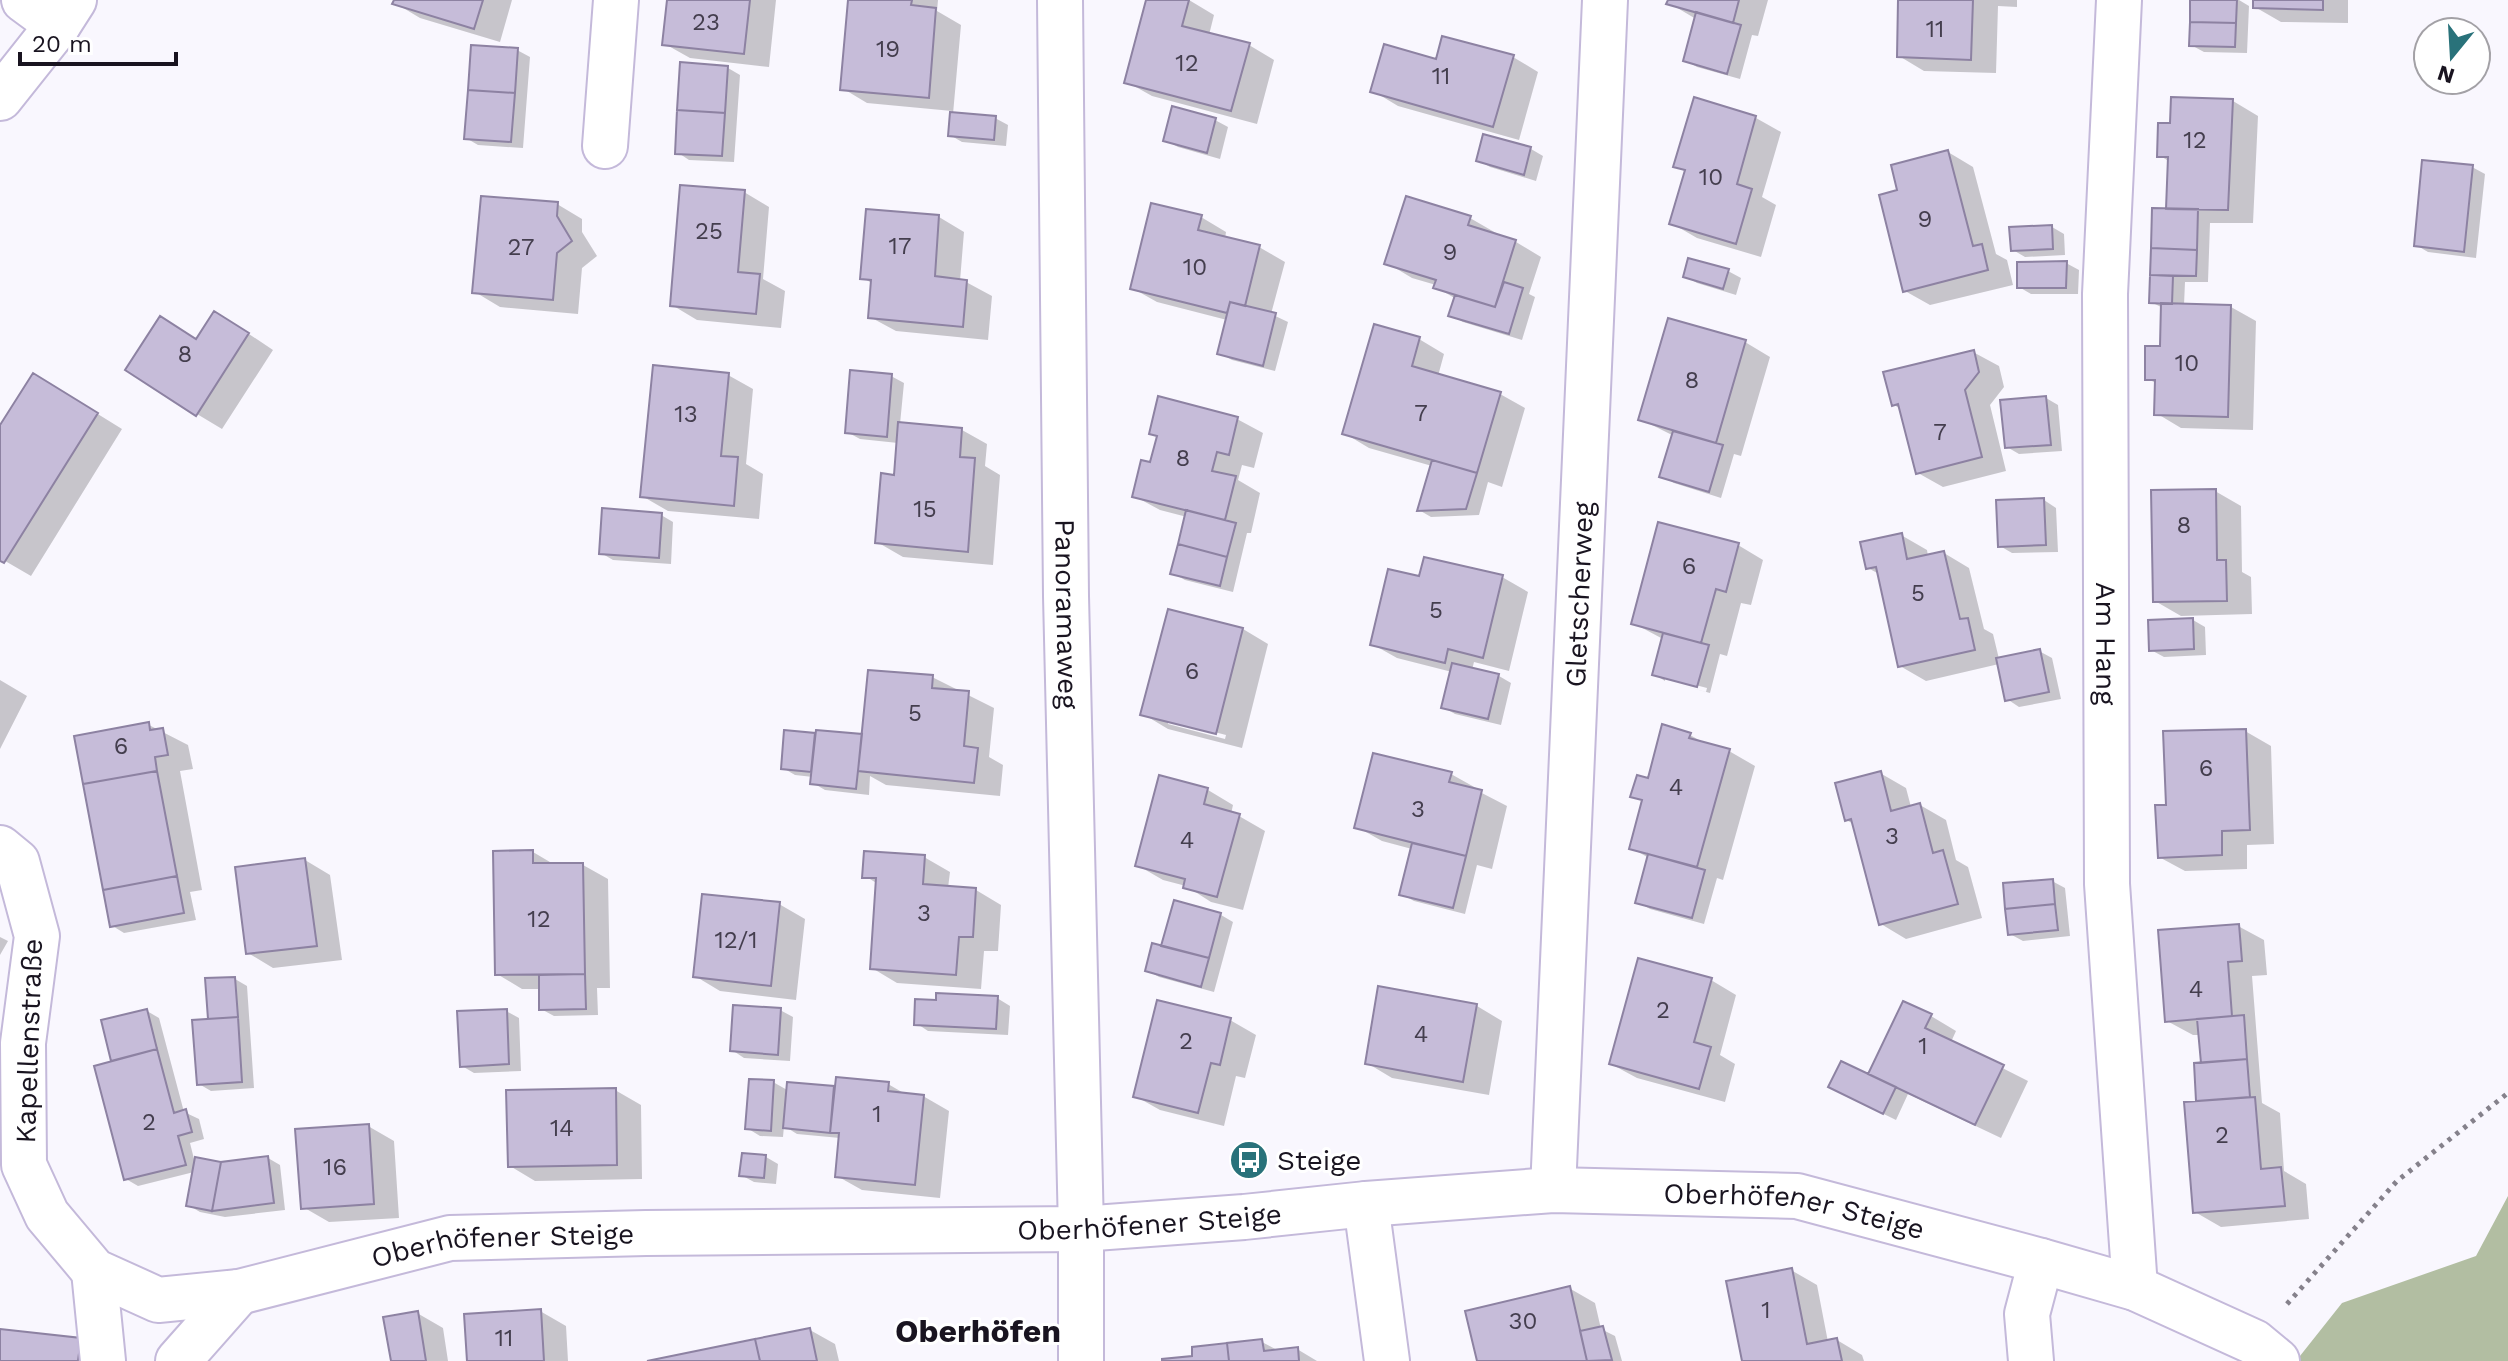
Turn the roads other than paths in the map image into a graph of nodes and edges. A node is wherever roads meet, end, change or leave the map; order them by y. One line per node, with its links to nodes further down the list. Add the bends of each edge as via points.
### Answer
1 (616, 0): 7 (street)
2 (1060, 0): 11 (street, Panoramaweg, via 1066,596)
3 (1605, 0): 9 (street, Gletscherweg)
4 (2119, 0): 14 (street, Am Hang, via 2105,294 2107,868)
5 (52, 8): 6 (street)
6 (0, 98)
7 (605, 146)
8 (0, 848): 13 (street, Kapellenstraße, via 17,862 37,936 23,1043 24,1165 47,1215)
9 (1553, 1190): 10 (street, Oberhöfener Steige); 12 (street, Oberhöfener Steige, via 1797,1196)
10 (1366, 1204): 11 (street, Oberhöfener Steige); 20 (street)
11 (1081, 1229): 15 (street, Oberhöfener Steige, via 450,1238); 19 (street, Panoramaweg)
12 (2041, 1261): 14 (street, Oberhöfener Steige); 21 (street, via 2027,1314)
13 (94, 1271): 15 (street, Oberhöfener Steige, via 158,1300); 17 (street)
14 (2135, 1288): 16 (street, Oberhöfener Steige)
15 (239, 1292): 18 (street)
16 (2265, 1351)
17 (103, 1361)
18 (178, 1361)
19 (1081, 1361)
20 (1387, 1361)
21 (2031, 1361)

